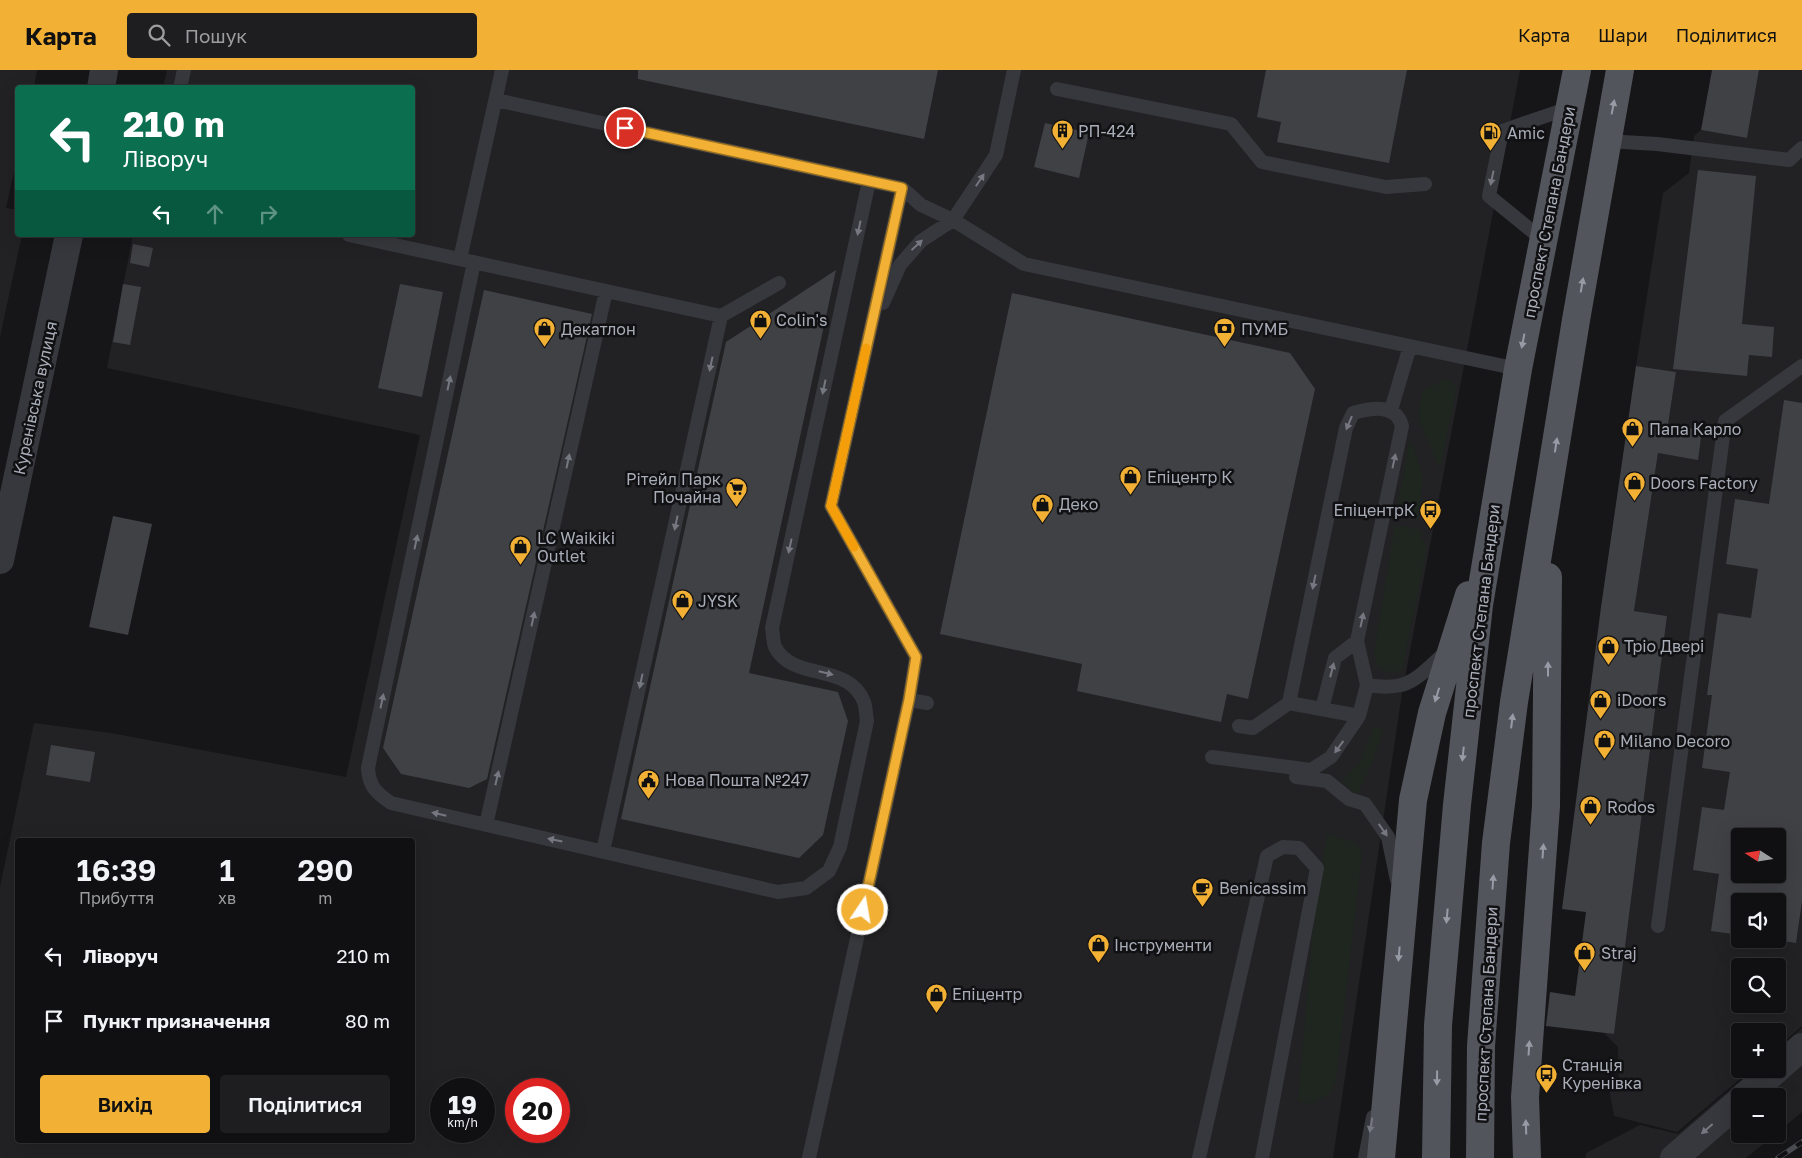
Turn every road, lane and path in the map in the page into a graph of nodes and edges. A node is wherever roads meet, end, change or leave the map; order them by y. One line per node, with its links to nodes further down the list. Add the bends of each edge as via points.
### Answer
1 (104, 70): 7 (street)
2 (184, 70): 8 (lane)
3 (502, 70): 10 (lane)
4 (1014, 70): 17 (lane, one-way to 4, via 996,155)
5 (1577, 70): 11 (main road, проспект Степана Бандери)
6 (1620, 70): 12 (main road, проспект Степана Бандери, one-way to 6)
7 (101, 85)
8 (181, 85)
9 (1057, 89): 15 (lane, via 1231,124 1262,162 1386,187)
10 (496, 100): 14 (lane); 21 (lane)
11 (1569, 108): 20 (main road, проспект Степана Бандери); 20 (lane, one-way to 20, via 1502,131 1489,196)
12 (1606, 141): 13 (lane, via 1789,160); 30 (main road, проспект Степана Бандери, one-way to 12)
13 (1802, 148)
14 (869, 181): 16 (lane); 43 (lane, one-way to 43, via 772,628 775,646 785,660 839,676 854,685 864,702 867,721 840,847 829,871 806,888 778,892)
15 (1425, 184)
16 (902, 188): 17 (lane, via 921,205); 25 (lane)
17 (953, 220): 25 (lane, one-way to 17, via 900,265 921,241); 26 (lane, via 1024,264)
18 (69, 237): 32 (street, Куренівська вулиця)
19 (358, 237): 21 (lane)
20 (1543, 240): 28 (main road, проспект Степана Бандери, one-way to 28)
21 (467, 261): 23 (lane); 42 (lane, one-way to 21, via 391,803 378,795 369,782 368,768)
22 (779, 283): 24 (lane)
23 (606, 291): 24 (lane); 42 (lane, one-way to 23)
24 (722, 316): 43 (lane, one-way to 43)
25 (870, 333): 36 (lane, via 831,506 916,657)
26 (1410, 346): 28 (lane); 29 (lane)
27 (1802, 366): 45 (lane, via 1725,421)
28 (1518, 369): 31 (main road, проспект Степана Бандери)
29 (1391, 410): 33 (lane, one-way to 29, via 1402,426 1400,417); 38 (lane, one-way to 38, via 1376,408 1354,414 1346,428)
30 (1548, 493): 58 (main road, проспект Степана Бандери, one-way to 30, via 1481,1046 1496,843 1514,702); 59 (main road, one-way to 30, via 1525,1096 1546,806)
31 (1490, 532): 34 (main road); 57 (main road, проспект Степана Бандери, one-way to 57, via 1457,805 1439,1015)
32 (0, 560)
33 (1357, 641): 35 (lane); 39 (lane, one-way to 33, via 1335,658)
34 (1452, 648): 35 (lane, via 1408,685 1388,688); 44 (main road, one-way to 44, via 1432,713 1413,800)
35 (1366, 685): 40 (lane)
36 (909, 700): 37 (lane); 52 (lane)
37 (927, 703)
38 (1289, 703): 39 (lane); 41 (lane, via 1253,728)
39 (1322, 709): 40 (lane)
40 (1359, 716): 44 (lane, one-way to 44, via 1331,757 1311,770 1212,757 1270,773 1328,781 1349,799 1365,804 1388,837)
41 (1238, 726)
42 (486, 825): 43 (lane, one-way to 42)
43 (603, 851)
44 (1403, 907): 46 (main road, one-way to 46)
45 (1658, 926)
46 (1394, 1008): 55 (lane, one-way to 55); 56 (main road)
47 (1802, 1047): 48 (street)
48 (1786, 1061)
49 (1766, 1078): 50 (street)
50 (1754, 1088)
51 (1731, 1109): 60 (street, one-way to 60)
52 (809, 1158)
53 (1199, 1158): 54 (lane, via 1267,856 1283,847 1299,848 1317,868)
54 (1262, 1158)
55 (1365, 1158)
56 (1381, 1158)
57 (1436, 1158)
58 (1480, 1158)
59 (1527, 1158)
60 (1674, 1158)

